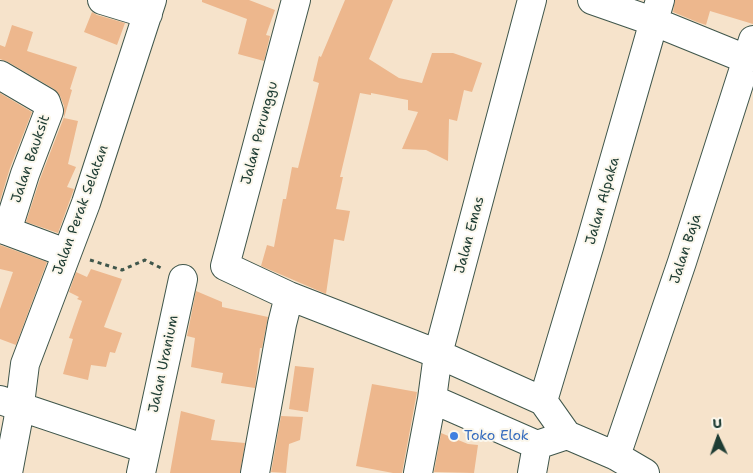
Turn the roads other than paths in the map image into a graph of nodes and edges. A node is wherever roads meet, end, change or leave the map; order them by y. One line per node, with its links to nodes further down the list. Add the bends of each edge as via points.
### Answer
1 (102, 0): 5 (street)
2 (296, 0): 12 (street, Jalan Perunggu, via 225,266)
3 (532, 0): 13 (street, Jalan Emas)
4 (592, 0): 6 (street)
5 (150, 7): 10 (street, Jalan Perak Selatan)
6 (657, 11): 7 (street); 15 (street, Jalan Alpaka)
7 (750, 49): 19 (street, Jalan Baja)
8 (0, 75): 9 (street, Jalan Bauksit, via 46,102 49,111)
9 (4, 230): 10 (street)
10 (66, 253): 16 (street, Jalan Perak Selatan)
11 (183, 279): 20 (street, Jalan Uranium)
12 (289, 296): 13 (street); 22 (street)
13 (438, 354): 14 (street, Jalan Emas); 15 (street)
14 (432, 399): 18 (street); 23 (street, Jalan Emas)
15 (543, 401): 17 (street)
16 (10, 404): 20 (street, Jalan Uranium); 21 (street, Jalan Perak Selatan)
17 (567, 435): 18 (street); 19 (street)
18 (536, 445): 24 (street)
19 (616, 456): 25 (street)
20 (143, 461)
21 (8, 473)
22 (255, 473)
23 (418, 473)
24 (532, 473)
25 (645, 473)

